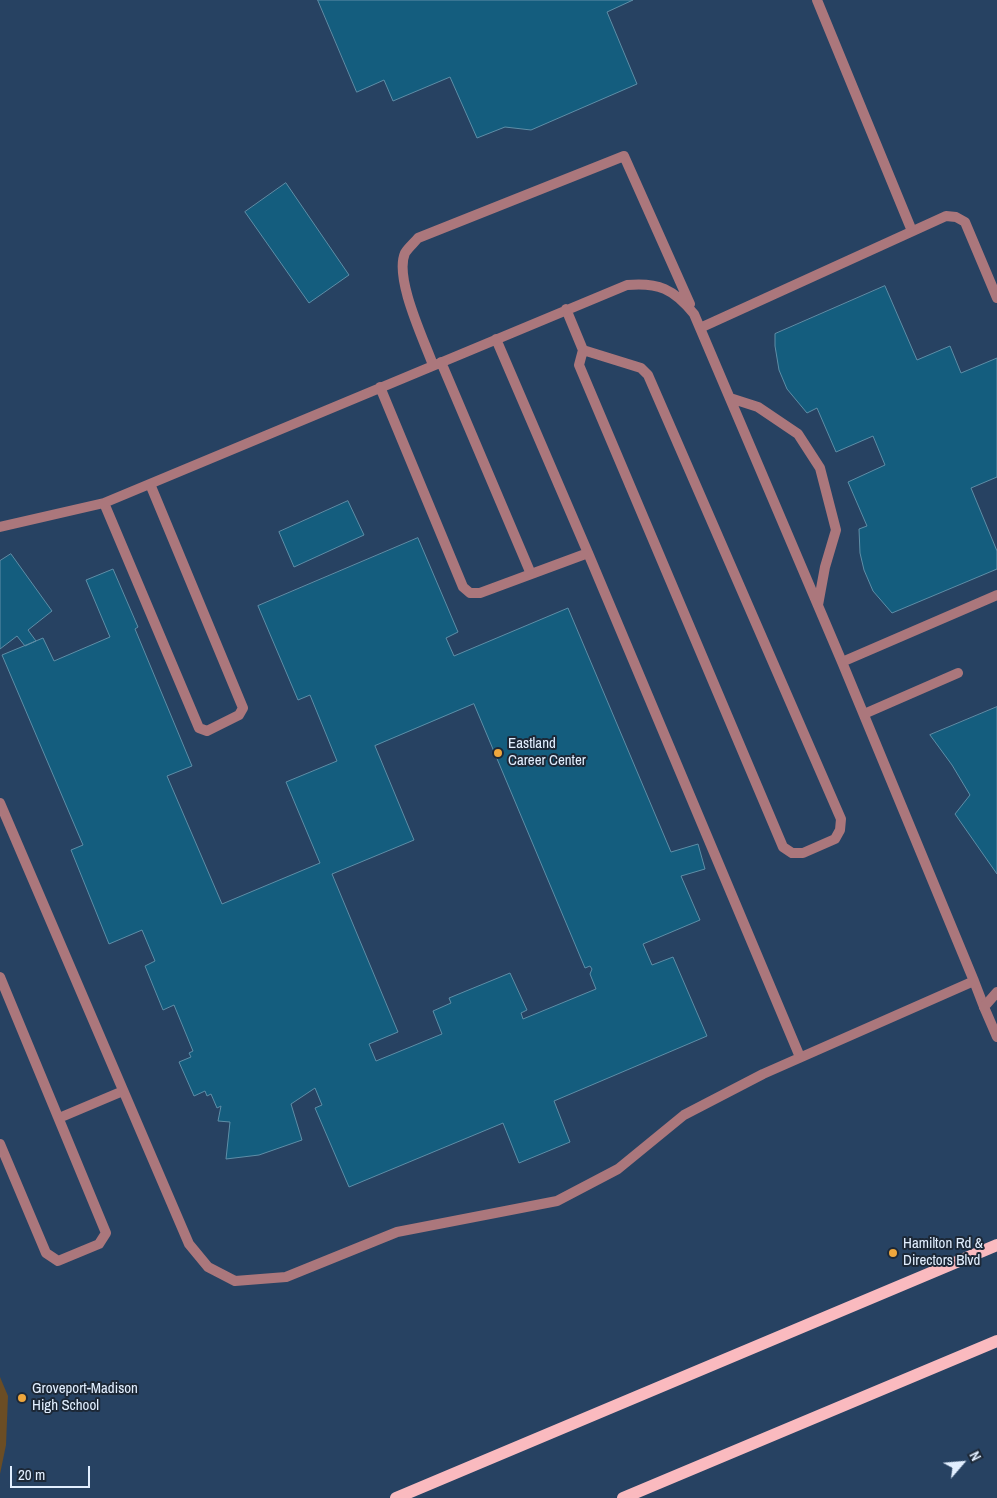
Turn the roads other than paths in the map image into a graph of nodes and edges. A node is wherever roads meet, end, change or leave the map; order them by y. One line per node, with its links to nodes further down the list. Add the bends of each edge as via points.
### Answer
1 (817, 0): 2 (street)
2 (912, 231): 3 (street, via 946,216 965,222); 6 (street)
3 (997, 298)
4 (566, 309): 5 (street, via 627,285 647,283 681,298); 7 (street); 8 (street)
5 (694, 314): 6 (street); 9 (street, via 624,156 418,238 405,253 403,270 407,296)
6 (700, 328): 11 (street)
7 (496, 339): 9 (street); 15 (street)
8 (583, 350): 8 (street, via 579,365 783,847 792,853 803,853 835,839 841,820 648,374 641,368)
9 (437, 364): 10 (street); 16 (street)
10 (380, 388): 12 (street); 16 (street, via 463,587 470,593 480,593)
11 (730, 398): 18 (street); 18 (street, via 758,407 798,434 820,468 836,530)
12 (150, 484): 13 (street); 13 (street, via 243,708 239,715 207,731 199,728)
13 (104, 504): 14 (street)
14 (0, 527)
15 (588, 553): 16 (street); 28 (street)
16 (531, 574)
17 (997, 595): 19 (street)
18 (818, 606): 19 (street)
19 (842, 662): 21 (street)
20 (958, 673): 21 (street)
21 (864, 714): 24 (street)
22 (0, 803): 29 (street)
23 (0, 977): 30 (street)
24 (974, 981): 26 (street); 28 (street)
25 (997, 992): 26 (street)
26 (984, 1007): 27 (street)
27 (997, 1037)
28 (800, 1057): 29 (street, via 684,1115 618,1169 557,1201 396,1232 286,1277 235,1281 208,1267 189,1244)
29 (124, 1091): 30 (street)
30 (59, 1118): 31 (street, via 106,1233 99,1244 58,1261 46,1253)
31 (0, 1144)
32 (997, 1245): 34 (main road)
33 (997, 1341): 35 (main road)
34 (396, 1498)
35 (623, 1498)

